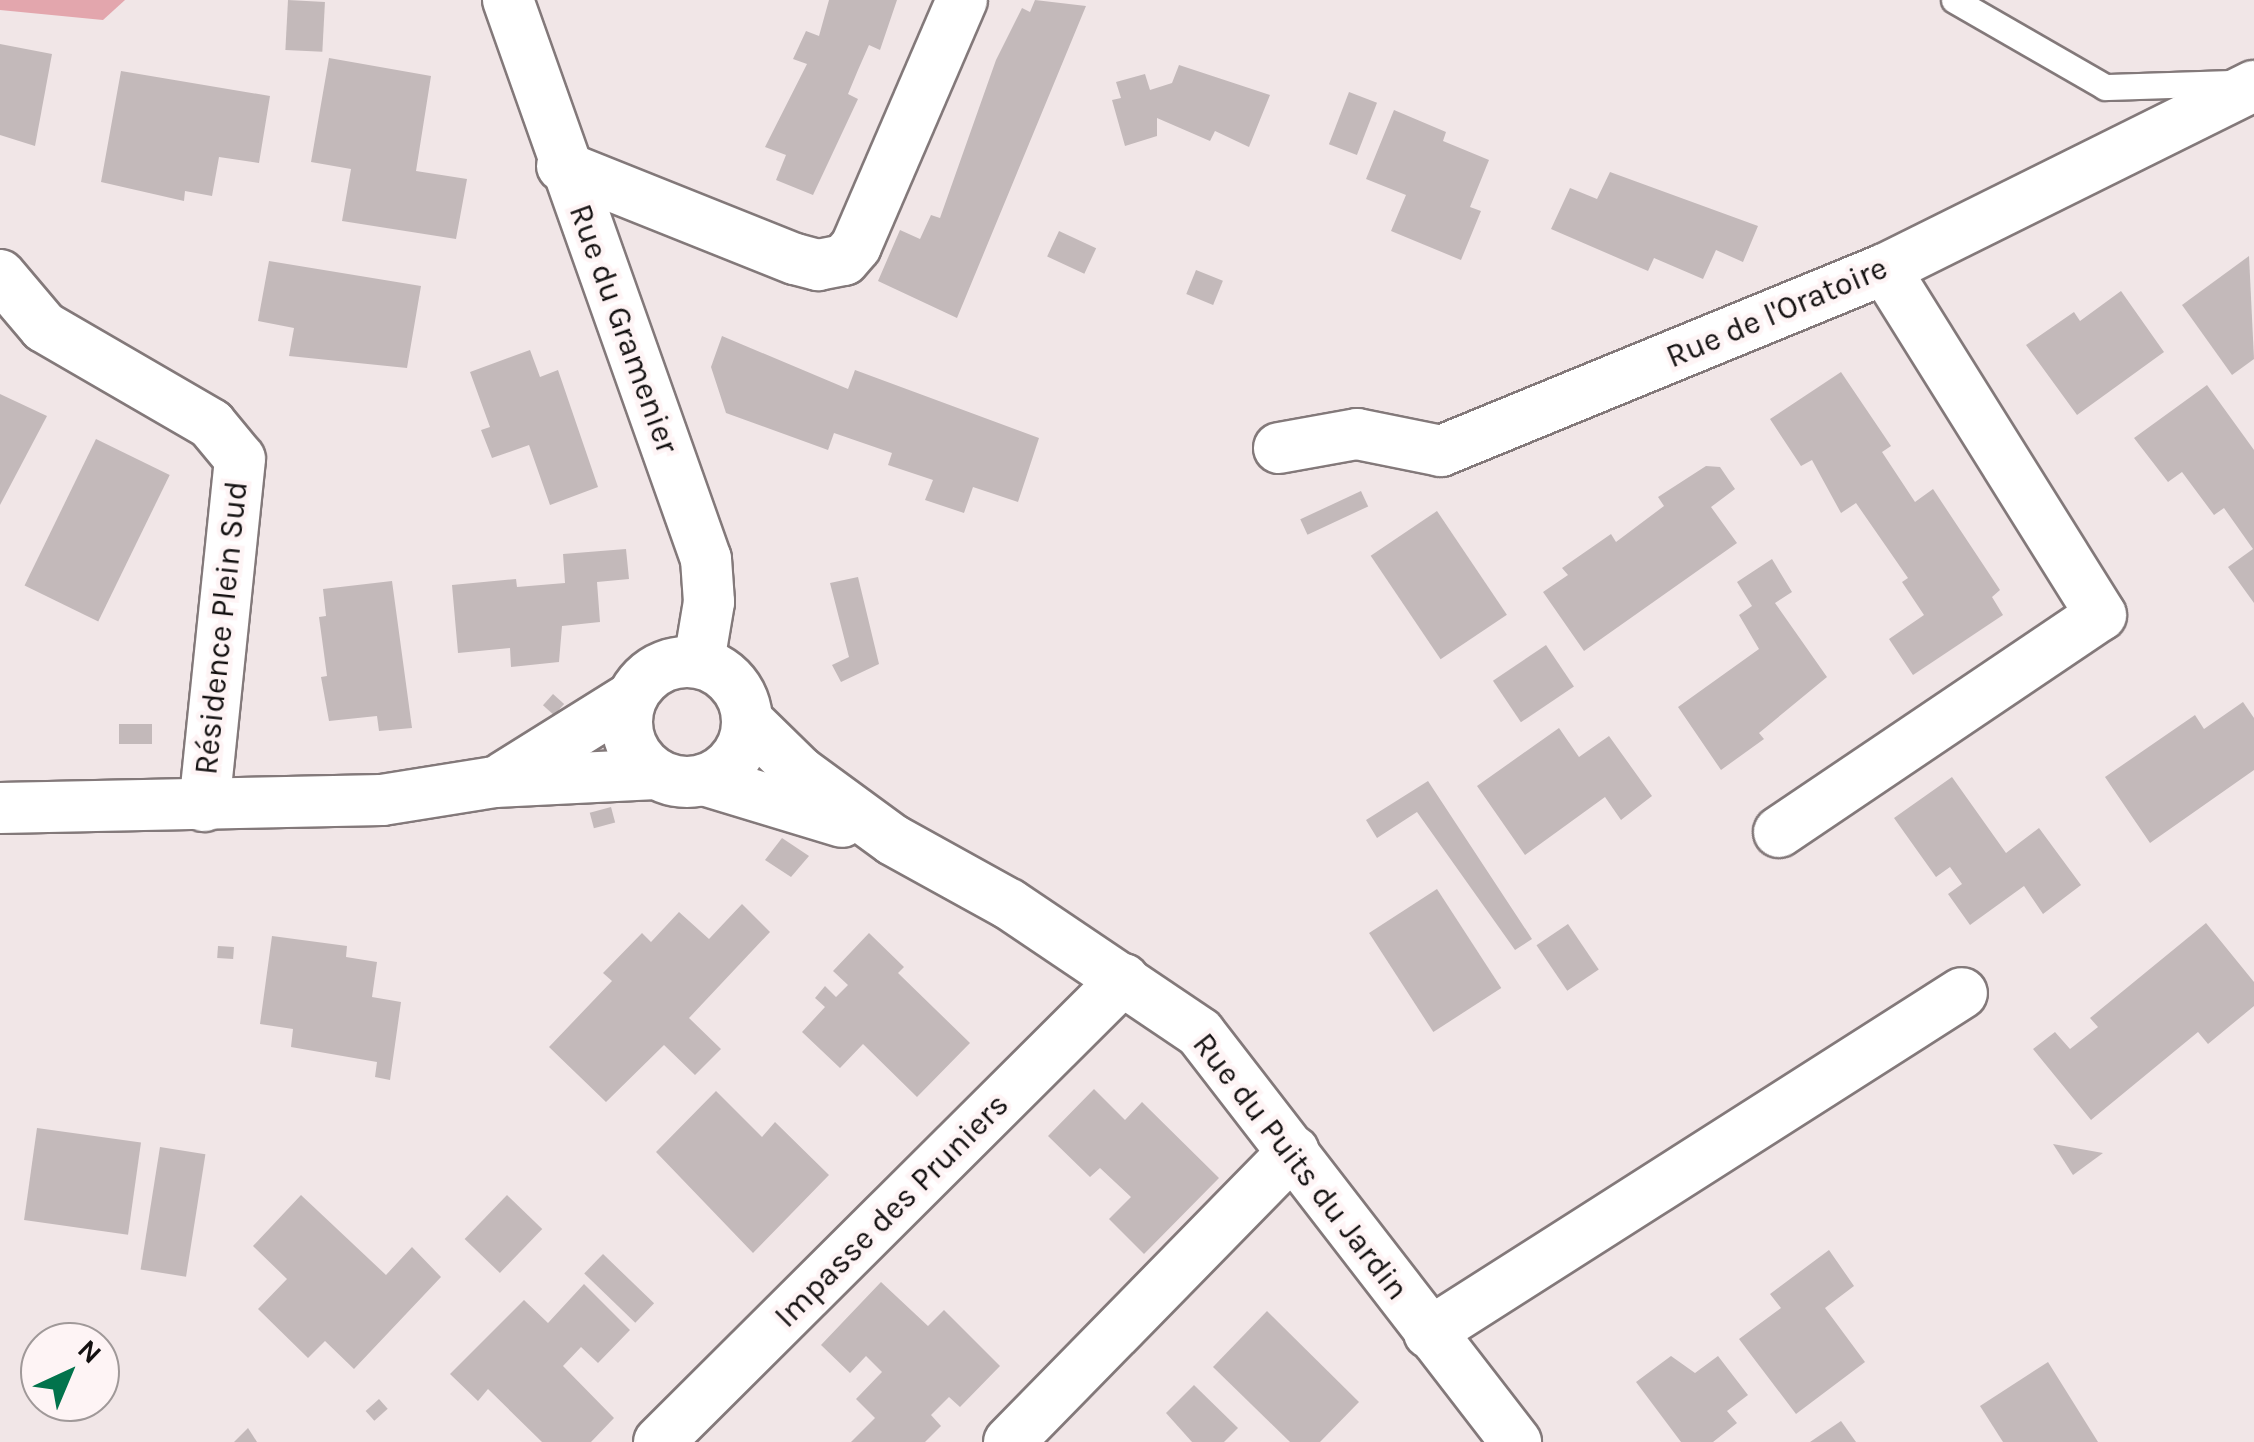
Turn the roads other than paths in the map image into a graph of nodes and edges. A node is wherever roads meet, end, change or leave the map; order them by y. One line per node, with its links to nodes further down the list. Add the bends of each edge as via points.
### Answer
1 (508, 0): 5 (street, Rue du Gramenier)
2 (962, 0): 5 (street, via 856,246 844,260 818,265 796,259)
3 (1954, 0): 4 (lane, via 2106,87)
4 (2254, 84): 6 (street, Rue de l'Oratoire)
5 (562, 166): 9 (street, Rue du Gramenier, via 706,559 709,602)
6 (1885, 269): 8 (street, Rue de l'Oratoire, via 1441,451 1357,434); 16 (street, via 2101,616)
7 (0, 275): 14 (street, Résidence Plein Sud, via 44,327 211,424 240,460)
8 (1280, 448)
9 (699, 662): 10 (street, via 656,670); 11 (street, via 740,692)
10 (632, 696): 12 (street, via 626,717 632,748); 13 (street)
11 (748, 721): 12 (street, via 736,758); 17 (street, Rue du Puits du Jardin, via 800,772)
12 (680, 777): 13 (street); 17 (street, Rue du Puits du Jardin)
13 (495, 782): 14 (street, via 382,800)
14 (204, 806): 15 (street)
15 (0, 808)
16 (1779, 832)
17 (894, 840): 18 (street, Rue du Puits du Jardin)
18 (1124, 979): 20 (street, Rue du Puits du Jardin, via 1200,1033); 23 (street, Impasse des Pruniers)
19 (1962, 993): 21 (street)
20 (1294, 1152): 21 (street, Rue du Puits du Jardin); 24 (street)
21 (1430, 1332): 22 (street, Rue du Puits du Jardin)
22 (1491, 1433)
23 (659, 1442)
24 (1010, 1442)

